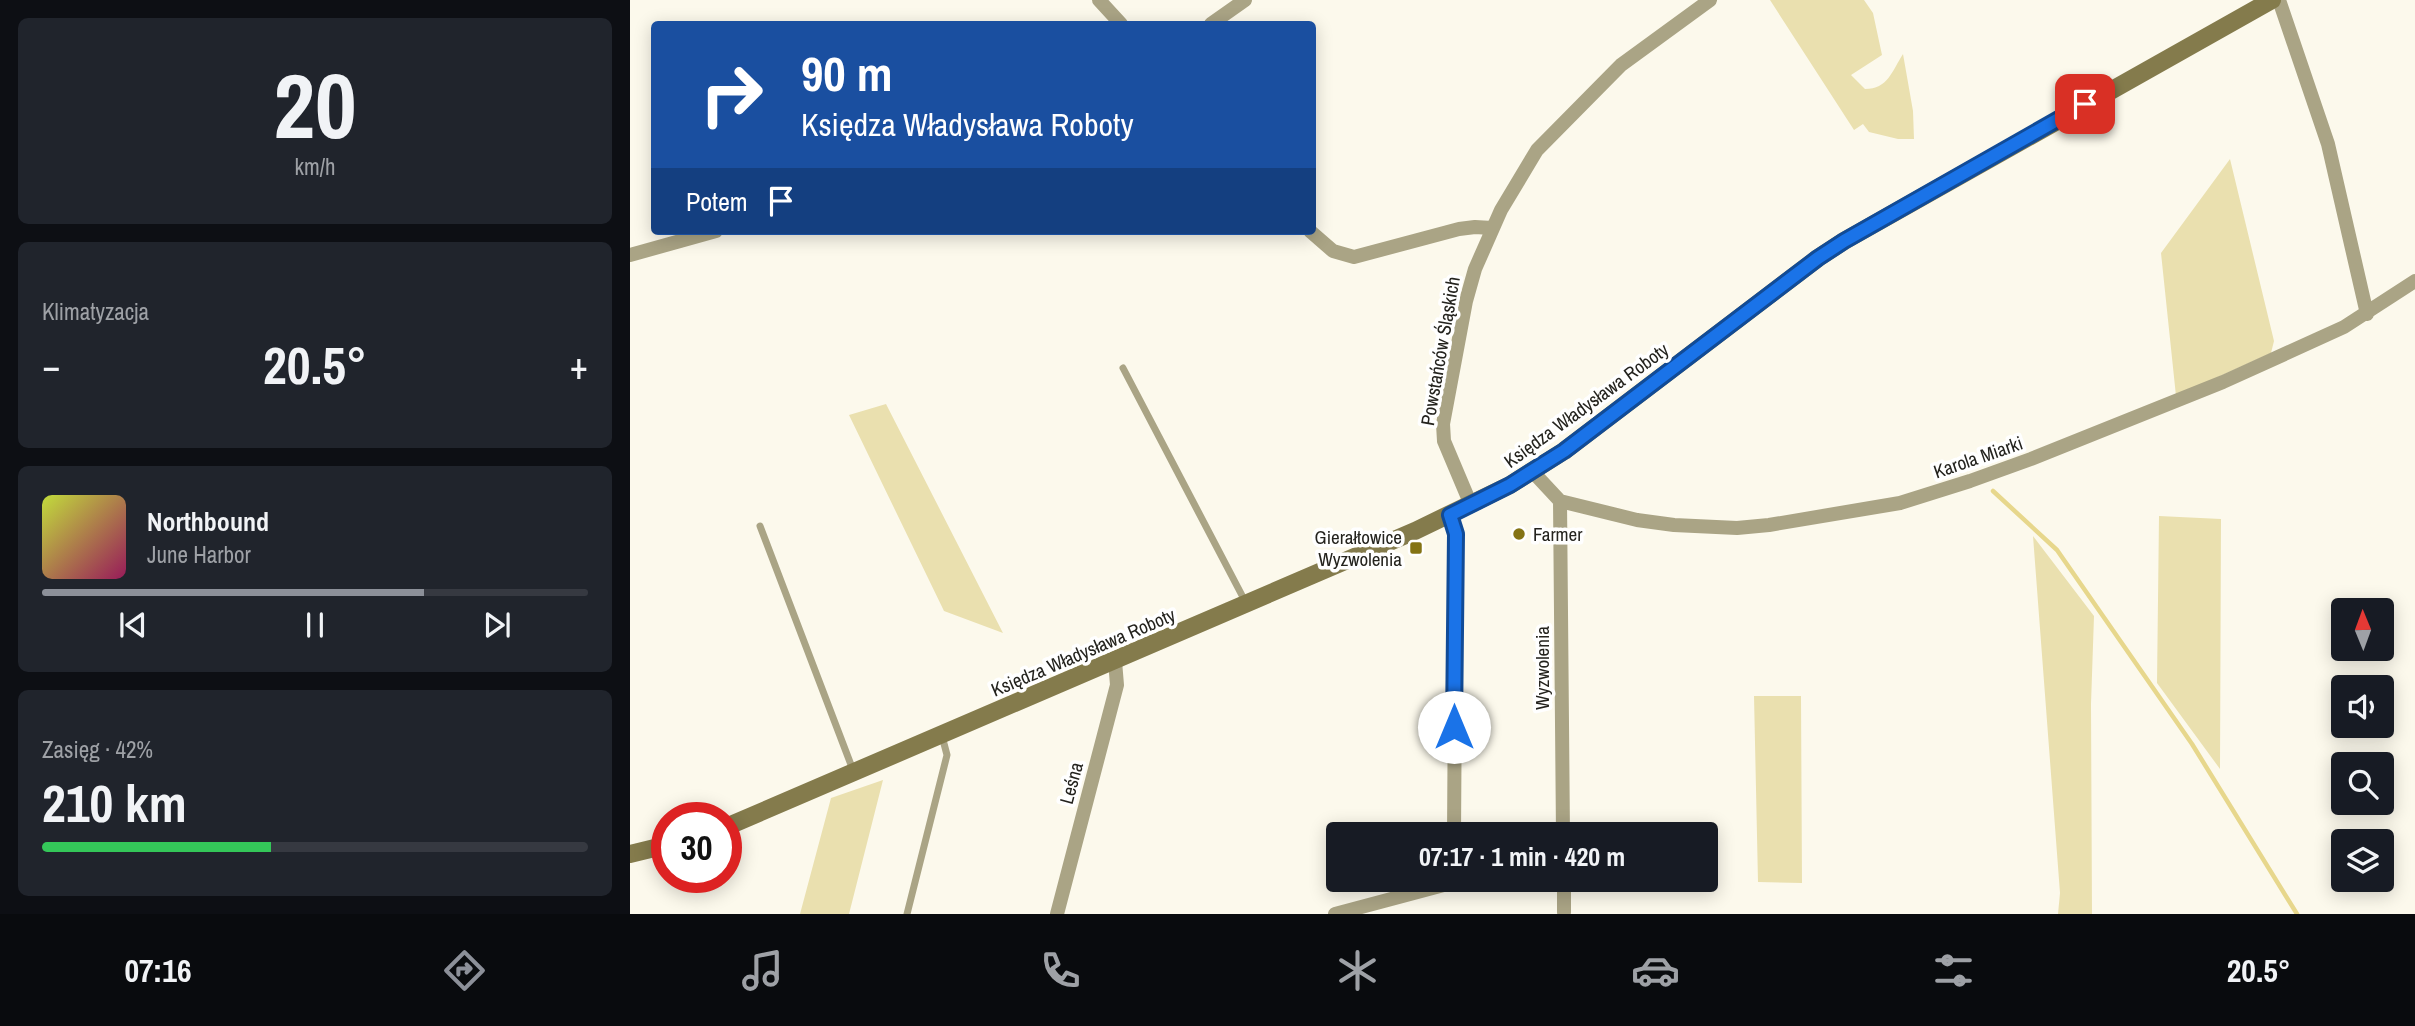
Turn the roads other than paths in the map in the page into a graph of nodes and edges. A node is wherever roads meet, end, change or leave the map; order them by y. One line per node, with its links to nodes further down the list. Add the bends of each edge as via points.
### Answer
1 (1099, 0): 6 (street)
2 (1245, 0): 7 (street)
3 (1710, 0): 8 (street, Powstańców Śląskich, via 1621,65 1537,150)
4 (2272, 0): 15 (main road, Księdza Władysława Roboty, via 1844,241)
5 (2280, 0): 13 (street, via 2328,144)
6 (1118, 21)
7 (1215, 21)
8 (1492, 228): 10 (street, via 1459,229 1354,257 1333,251); 17 (street, Powstańców Śląskich, via 1466,301 1443,424 1444,441)
9 (702, 235): 11 (street)
10 (1315, 235)
11 (630, 255)
12 (2415, 281): 13 (street, Karola Miarki)
13 (2367, 314): 16 (street, Karola Miarki, via 2125,423 1900,503 1737,528 1657,524)
14 (1123, 368): 20 (lane)
15 (1534, 472): 16 (street); 17 (main road, Księdza Władysława Roboty)
16 (1560, 501): 26 (street, Wyzwolenia)
17 (1471, 505): 18 (main road, Księdza Władysława Roboty)
18 (1450, 515): 20 (main road, Księdza Władysława Roboty); 25 (street, via 1456,534)
19 (760, 526): 23 (lane)
20 (1246, 605): 21 (main road, Księdza Władysława Roboty)
21 (1115, 661): 22 (main road, Księdza Władysława Roboty); 33 (street, Leśna, via 1117,685)
22 (942, 736): 23 (main road, Księdza Władysława Roboty); 32 (lane, via 947,755)
23 (854, 773): 24 (main road, Księdza Władysława Roboty)
24 (742, 820)
25 (1454, 822)
26 (1563, 822)
27 (651, 849): 28 (main road)
28 (630, 854)
29 (1418, 892): 34 (street)
30 (1564, 892): 31 (street)
31 (1564, 912)
32 (907, 914)
33 (1058, 914)
34 (1335, 914)

